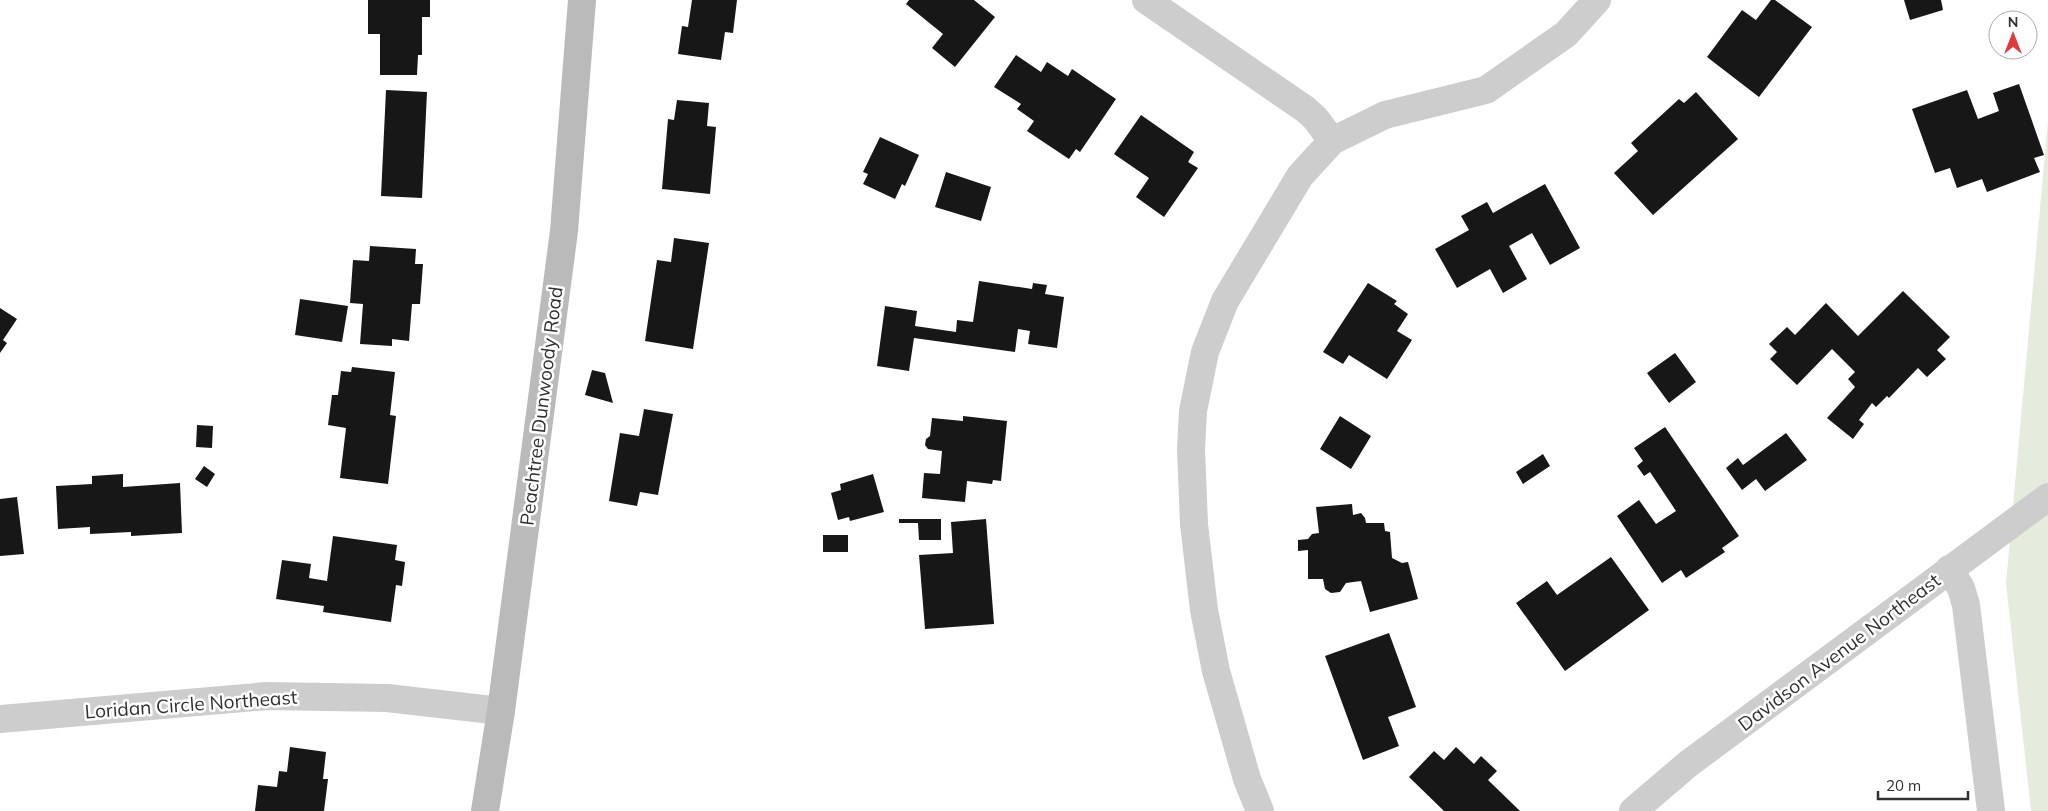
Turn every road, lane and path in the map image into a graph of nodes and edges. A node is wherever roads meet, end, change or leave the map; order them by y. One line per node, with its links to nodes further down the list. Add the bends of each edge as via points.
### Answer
1 (582, 0): 7 (main road, Peachtree Dunwoody Road, via 564,231)
2 (1146, 0): 4 (street, via 1305,109)
3 (1597, 0): 4 (street, via 1566,34 1486,90 1385,115)
4 (1332, 141): 10 (street, via 1300,176 1225,301 1205,352 1193,411 1194,524 1204,610 1216,671 1247,779)
5 (2048, 497): 6 (street, Davidson Avenue Northeast)
6 (1949, 569): 11 (street, Davidson Avenue Northeast, via 1688,764); 12 (street, via 1961,588 1966,605)
7 (501, 711): 8 (street, Loridan Circle Northeast, via 387,698 267,696); 9 (main road, Peachtree Dunwoody Road)
8 (0, 719)
9 (485, 811)
10 (1260, 811)
11 (1633, 811)
12 (1991, 811)

